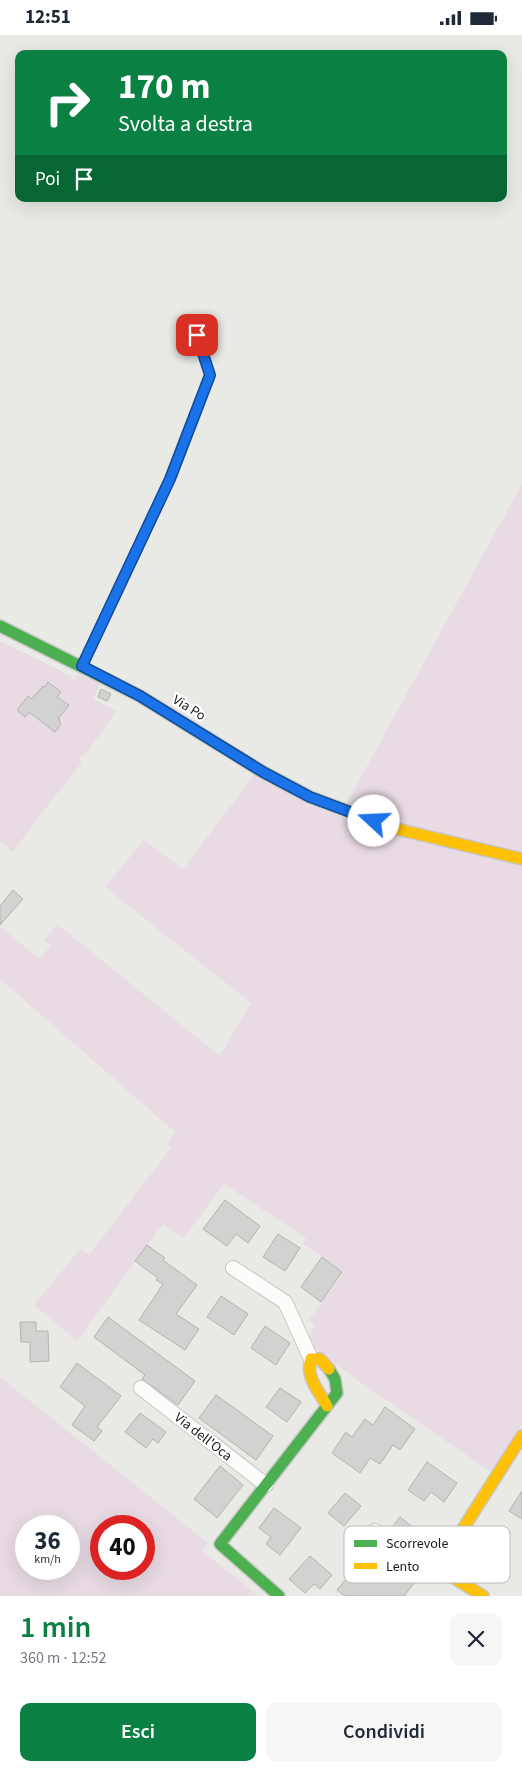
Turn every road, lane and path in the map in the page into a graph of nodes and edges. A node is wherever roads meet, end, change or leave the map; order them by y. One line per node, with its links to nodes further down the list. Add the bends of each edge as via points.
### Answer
1 (197, 335): 3 (lane, via 210,375 170,479)
2 (0, 625): 3 (street, Via Po)
3 (82, 666): 4 (street, Via Po, via 140,696 310,797 401,830)
4 (522, 859)
5 (233, 1268): 6 (street, via 285,1302)
6 (311, 1359): 8 (street, via 308,1366 311,1381); 8 (street, via 320,1359 334,1374 338,1385 337,1393)
7 (141, 1388): 10 (street, Via dell'Oca)
8 (327, 1406): 10 (street)
9 (522, 1436): 11 (street)
10 (266, 1485): 13 (street, via 220,1544)
11 (465, 1526)
12 (462, 1583): 14 (street)
13 (279, 1596)
14 (483, 1596)

